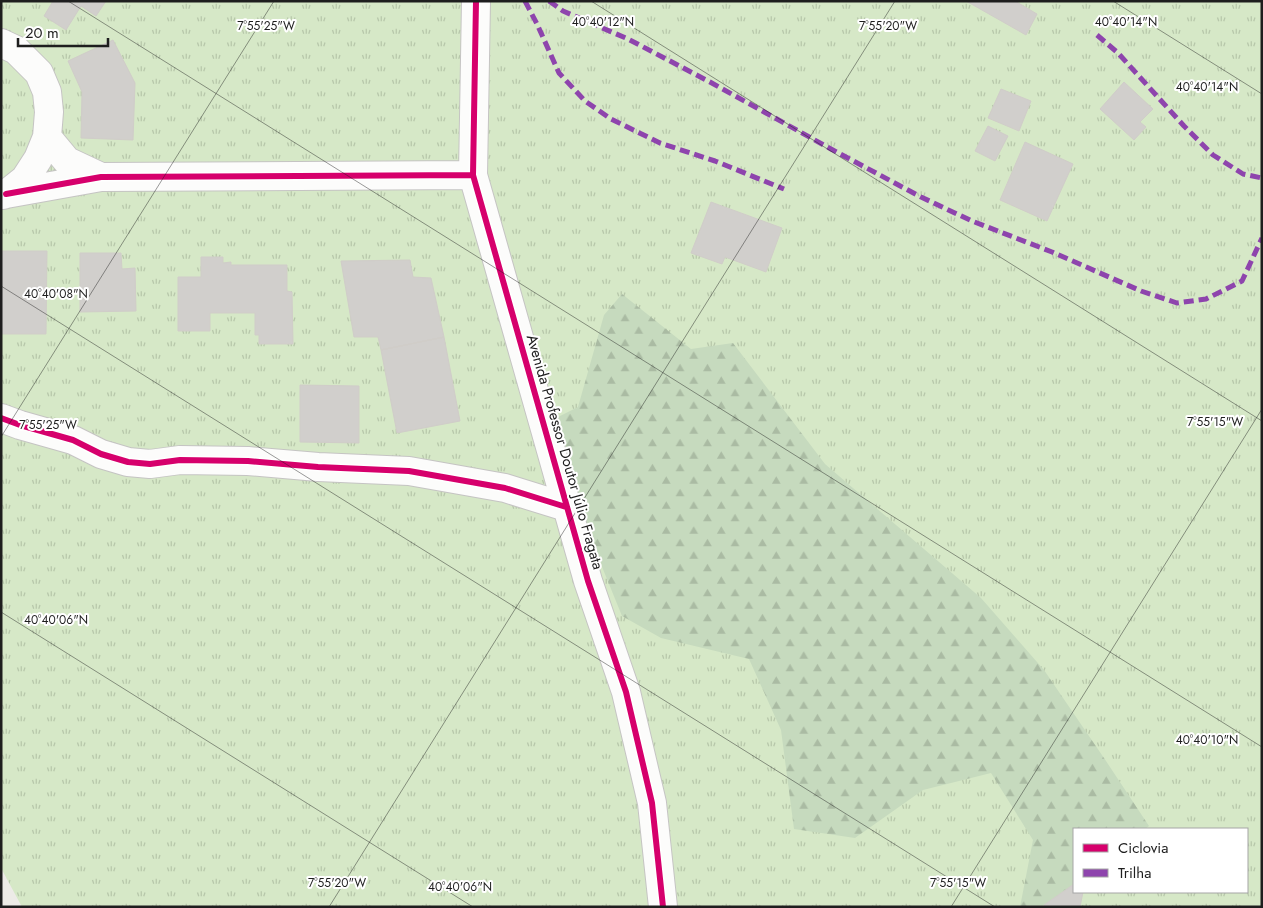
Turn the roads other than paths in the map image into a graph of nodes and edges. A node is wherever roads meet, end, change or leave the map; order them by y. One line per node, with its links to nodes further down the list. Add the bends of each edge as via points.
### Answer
1 (476, 1): 4 (street, Avenida Professor Doutor Júlio Fragata)
2 (1, 43): 3 (street, via 16,50 39,73 49,112)
3 (47, 137): 5 (street, via 67,161); 6 (street, via 25,179)
4 (473, 175): 5 (street); 8 (street, Avenida Professor Doutor Júlio Fragata)
5 (101, 177): 6 (street)
6 (4, 195)
7 (1, 418): 8 (street, via 73,440 101,454 128,462 248,462 409,471 505,488)
8 (566, 507): 9 (street, Avenida Professor Doutor Júlio Fragata, via 626,692 652,803)
9 (663, 907)

